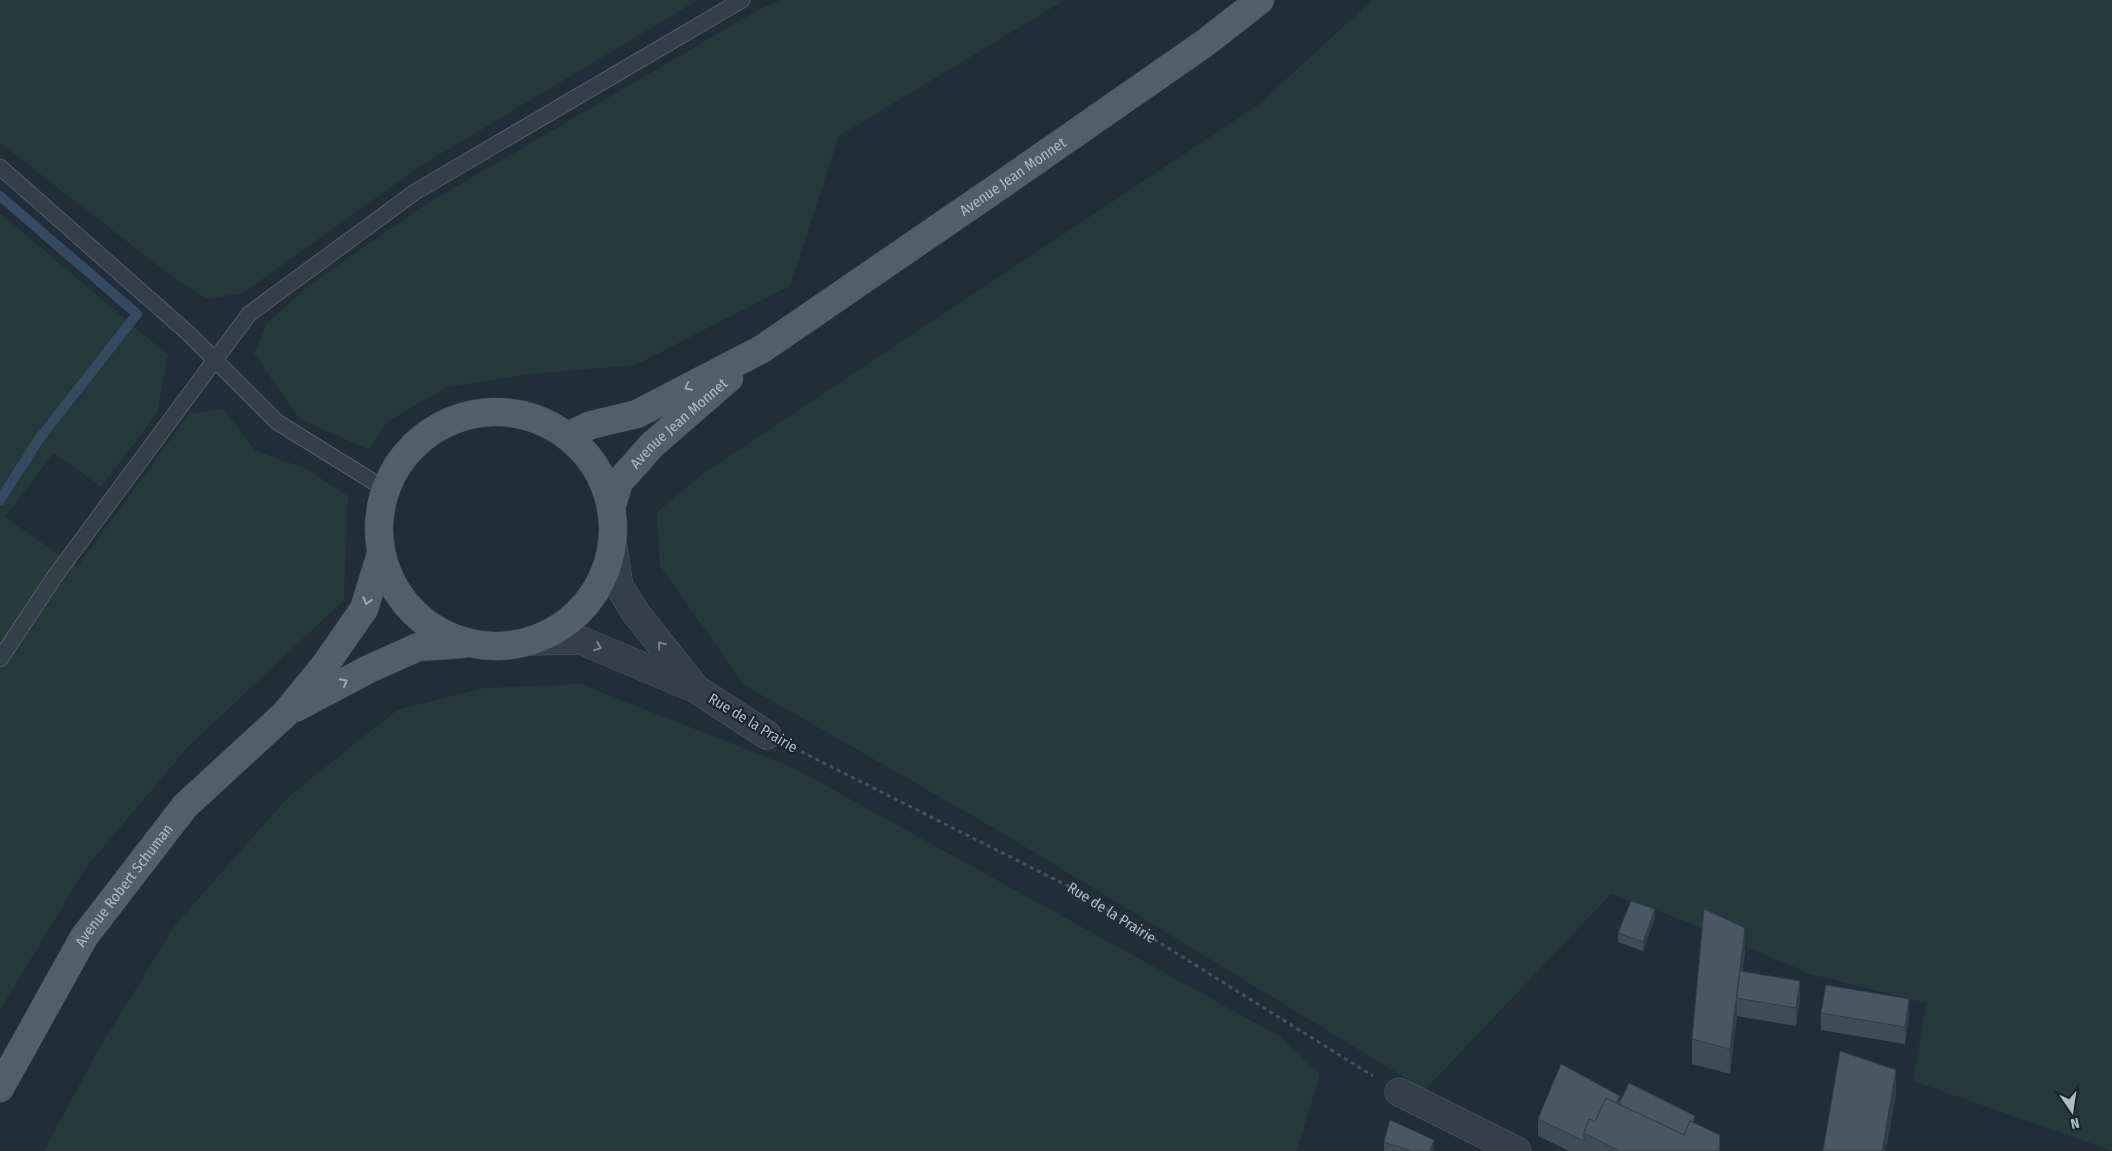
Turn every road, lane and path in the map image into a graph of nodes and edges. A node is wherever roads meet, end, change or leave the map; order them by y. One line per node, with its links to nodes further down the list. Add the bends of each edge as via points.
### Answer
1 (742, 0): 5 (lane, via 414,192 249,314)
2 (1260, 0): 4 (main road, Avenue Jean Monnet, via 1205,43)
3 (0, 167): 5 (lane)
4 (762, 349): 6 (main road, Avenue Jean Monnet, one-way to 6, via 637,414 591,425); 8 (main road, Avenue Jean Monnet, via 652,446 619,482)
5 (214, 359): 7 (lane, via 277,422); 13 (lane, via 55,576)
6 (568, 436): 7 (main road, via 541,420 510,412 464,417 448,422 422,438 400,461); 8 (main road, via 590,459 605,486)
7 (385, 489): 10 (main road, via 378,521)
8 (611, 508): 9 (main road)
9 (612, 548): 11 (main road, via 604,578 587,604 563,626); 14 (street, Rue de la Prairie, one-way to 9, via 618,586)
10 (380, 554): 12 (main road, via 392,584 411,611 437,632); 15 (main road, Avenue Robert Schuman, one-way to 15, via 364,610)
11 (533, 641): 12 (main road, via 500,646); 14 (street, Rue de la Prairie, one-way to 14, via 580,640)
12 (468, 643): 15 (main road, Avenue Robert Schuman, one-way to 12, via 418,647)
13 (0, 659)
14 (696, 689): 16 (street, Rue de la Prairie)
15 (285, 714): 17 (main road, Avenue Robert Schuman, via 185,806 84,937)
16 (767, 734): 18 (path, Rue de la Prairie, via 1072,888)
17 (0, 1088)
18 (1398, 1092): 19 (street)
19 (1518, 1151)

